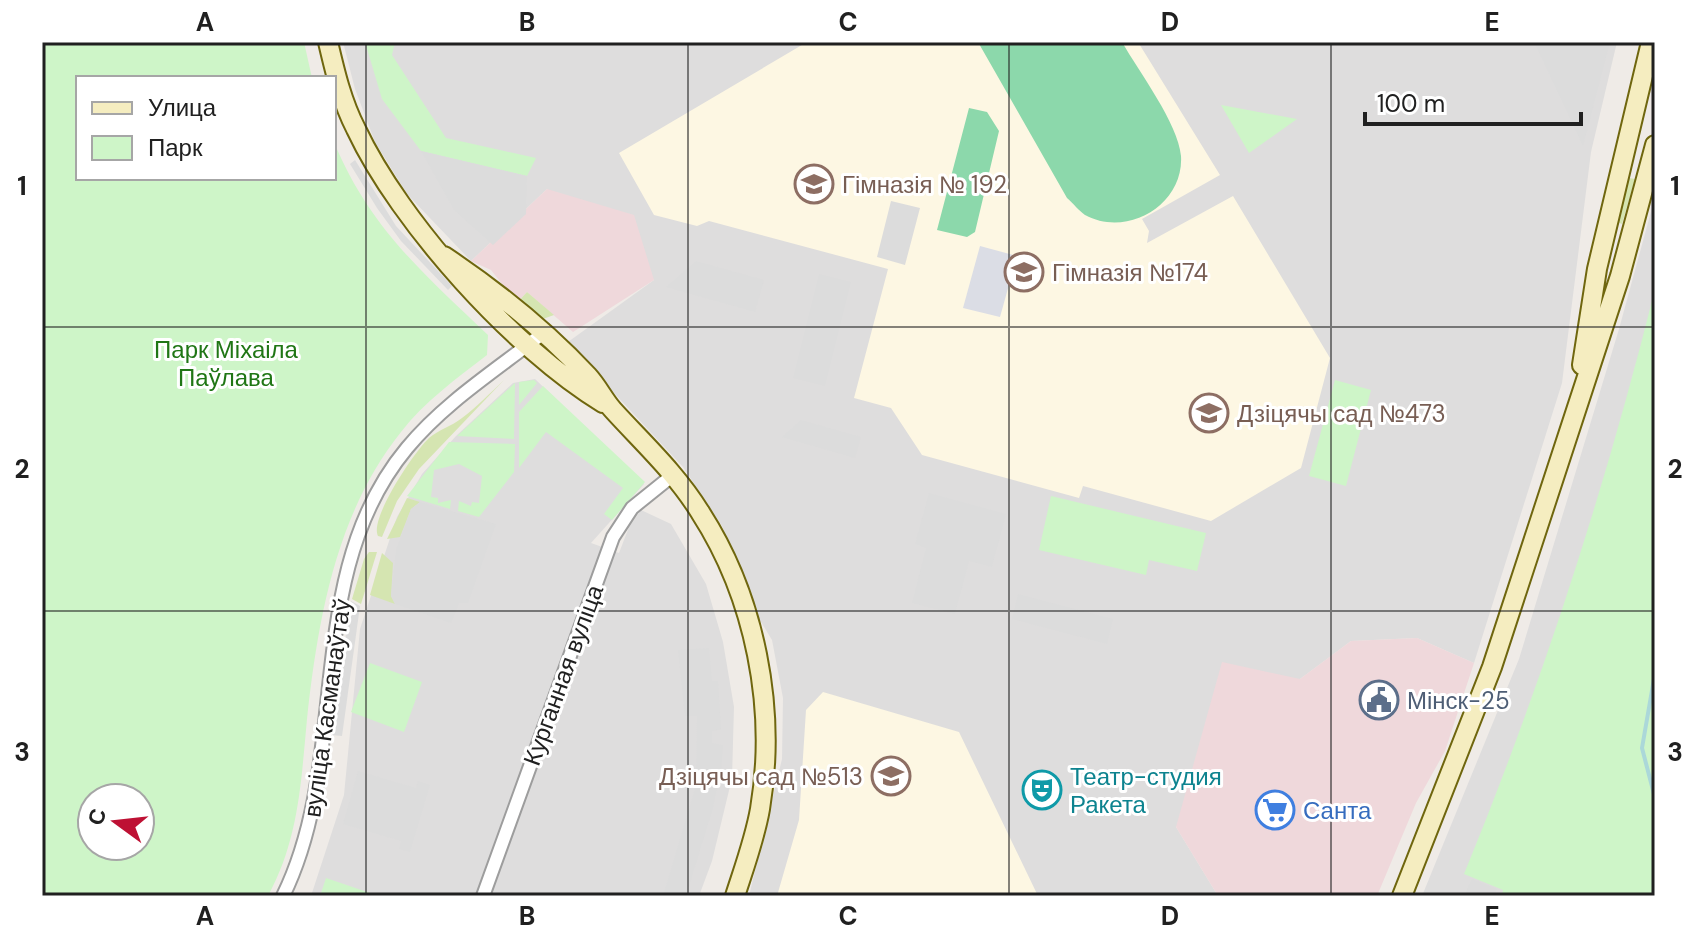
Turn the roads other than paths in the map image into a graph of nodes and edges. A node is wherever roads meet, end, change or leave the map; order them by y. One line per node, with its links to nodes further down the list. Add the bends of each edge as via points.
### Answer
1 (328, 42): 6 (main road, via 345,104 367,150 418,227 467,287)
2 (1651, 42): 3 (main road)
3 (1631, 126): 4 (main road); 7 (main road, via 1597,269)
4 (1655, 133)
5 (1655, 145): 7 (main road, via 1620,276)
6 (535, 339): 8 (main road, via 581,390 612,409); 9 (street, вуліца Касманаўтаў, via 413,441 365,522 335,619 318,791)
7 (1573, 419): 12 (main road, via 1492,667)
8 (673, 475): 10 (street, Курганная вуліца, via 632,508 613,537); 11 (main road, via 719,543 760,672 767,736 763,785)
9 (283, 896)
10 (483, 896)
11 (735, 896)
12 (1402, 896)

